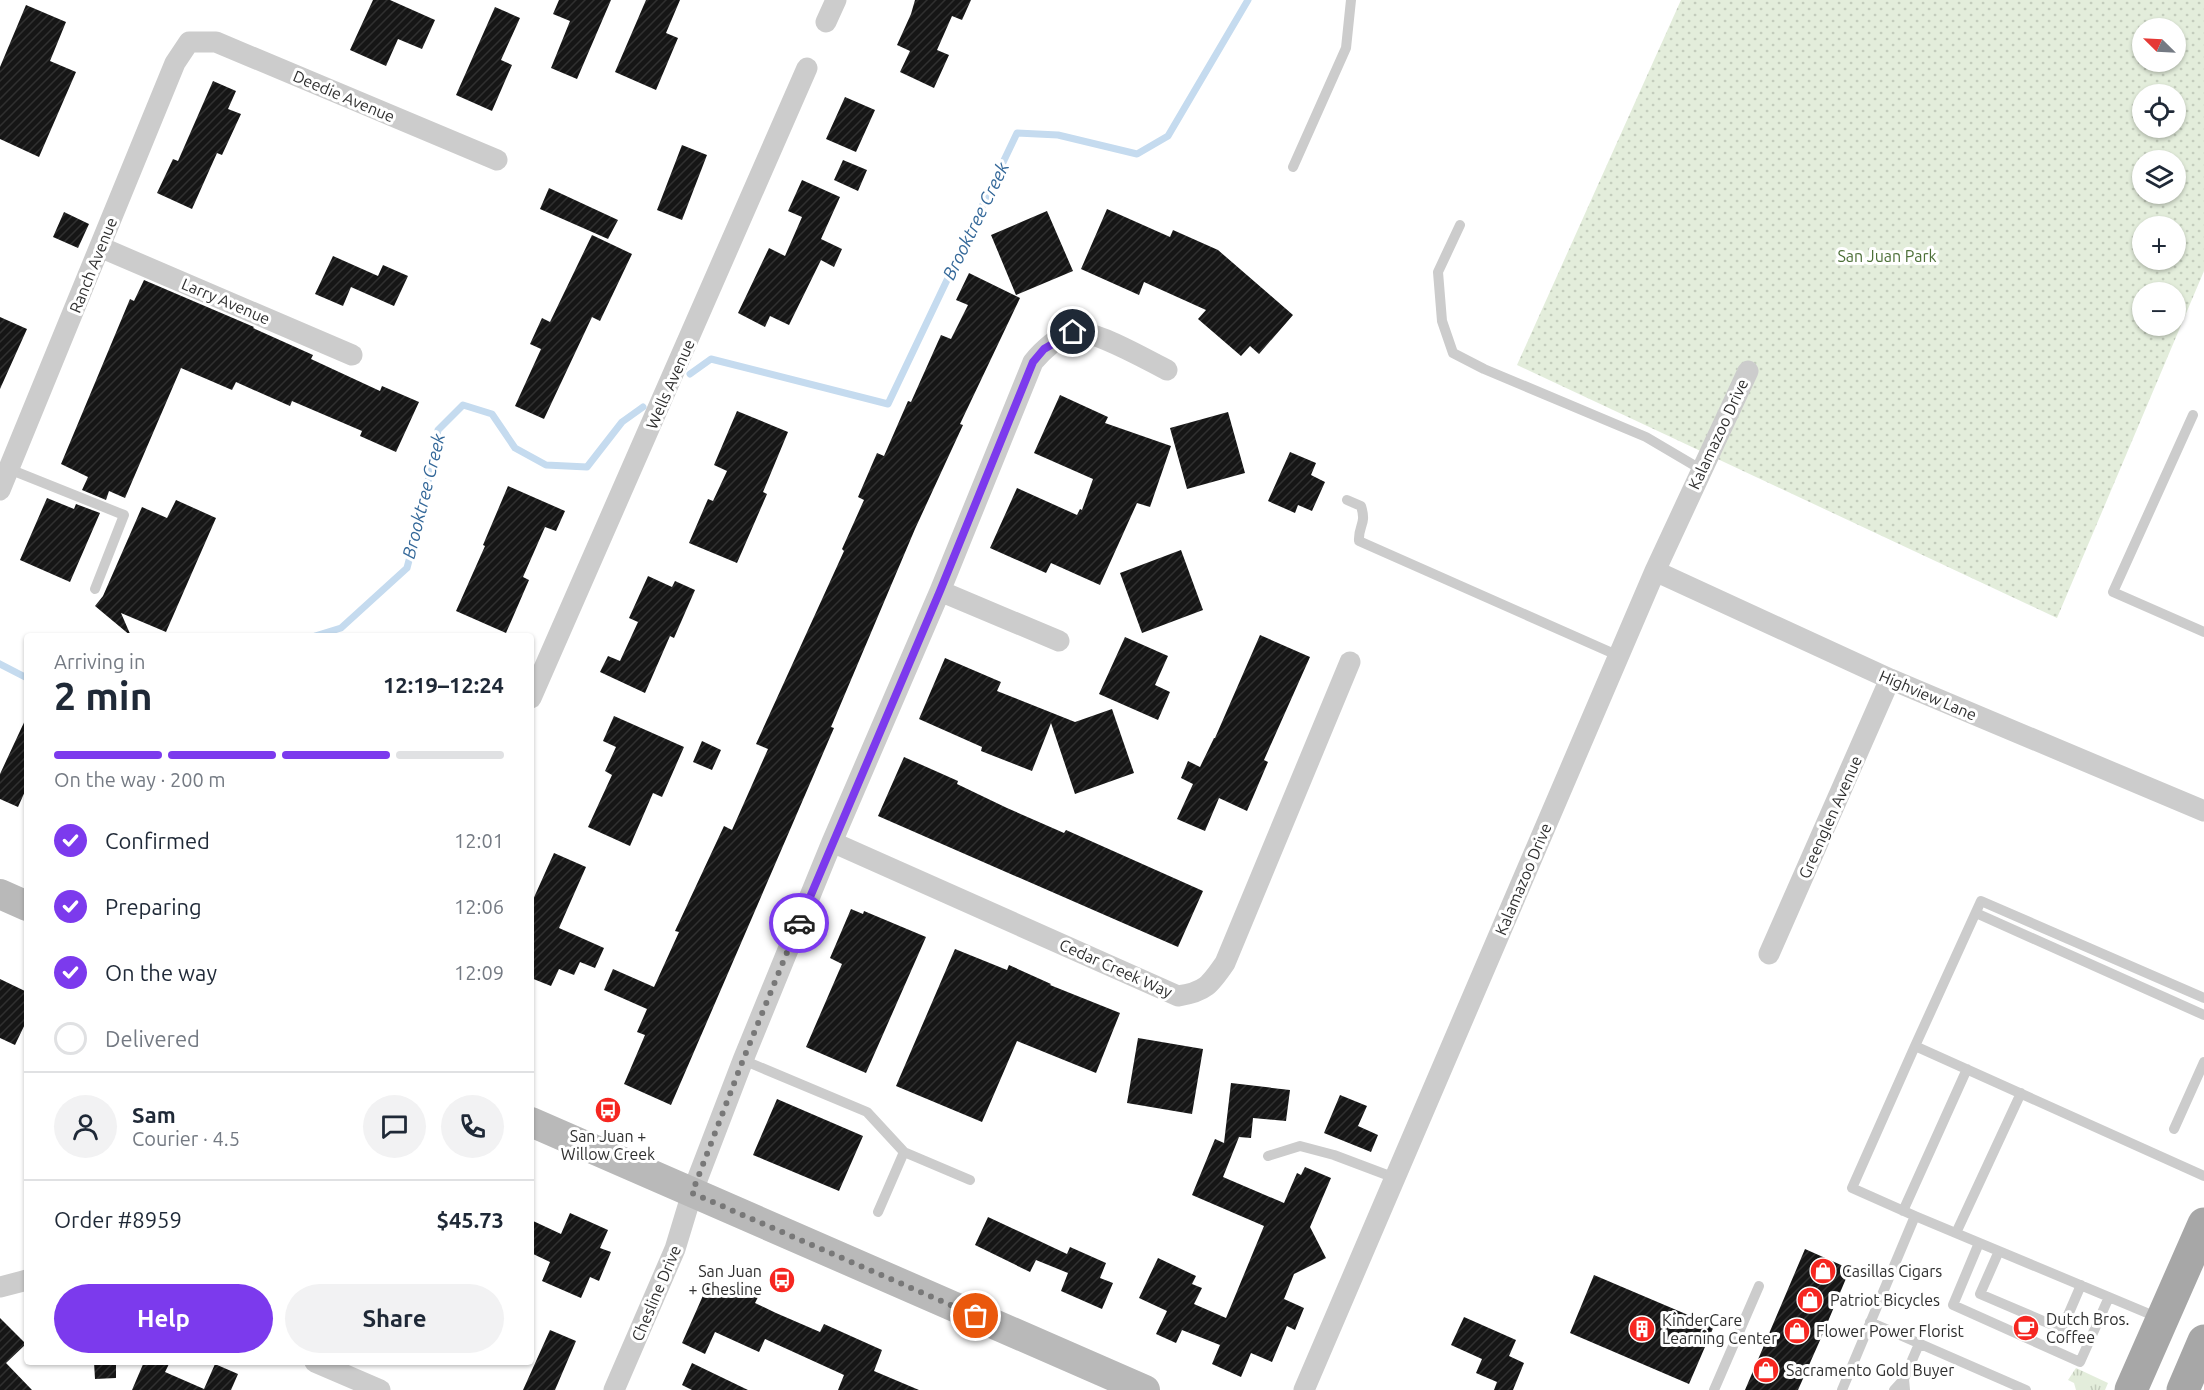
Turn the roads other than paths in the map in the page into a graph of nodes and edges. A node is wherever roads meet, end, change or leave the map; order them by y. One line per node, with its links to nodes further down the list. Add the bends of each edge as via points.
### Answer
1 (836, 0): 3 (street)
2 (1351, 0): 7 (lane, via 1346,48)
3 (826, 22)
4 (189, 42): 6 (street, Deedie Avenue, via 216,42); 9 (street, Ranch Avenue, via 175,63)
5 (807, 68): 26 (street, Wells Avenue)
6 (496, 160)
7 (1293, 167)
8 (1460, 225): 15 (lane, via 1438,272 1442,321 1453,353 1646,437)
9 (100, 248): 10 (street, Larry Avenue); 14 (street, Ranch Avenue)
10 (352, 355)
11 (1167, 370): 20 (street, Chesline Drive, via 1096,335 1073,332 1044,349 1033,362)
12 (1748, 371): 15 (street, Kalamazoo Drive)
13 (2193, 415): 21 (lane, via 2113,592)
14 (9, 469): 16 (street, Ranch Avenue); 19 (lane, via 124,515)
15 (1702, 470): 18 (street, Kalamazoo Drive)
16 (0, 490)
17 (1347, 500): 23 (lane, via 1361,506 1365,519 1359,541)
18 (1655, 571): 23 (street, Kalamazoo Drive); 25 (street, Highview Lane)
19 (95, 589)
20 (940, 591): 22 (street); 28 (street, Chesline Drive)
21 (2204, 632)
22 (1059, 641)
23 (1619, 656): 45 (street, Kalamazoo Drive)
24 (1350, 662): 28 (street, Cedar Creek Way, via 1225,963 1211,984 1196,993 1178,996)
25 (1890, 679): 27 (street, Highview Lane); 32 (street, Greenglen Avenue)
26 (534, 692)
27 (2204, 811)
28 (832, 842): 36 (street, Chesline Drive)
29 (0, 894): 30 (main road)
30 (24, 905)
31 (1976, 913): 33 (lane, via 1981,901); 34 (lane); 35 (lane)
32 (1769, 954)
33 (2204, 998)
34 (2204, 1015)
35 (1915, 1046): 38 (lane); 48 (lane, via 1852,1188)
36 (743, 1060): 42 (lane, via 867,1112); 47 (street, Chesline Drive)
37 (2204, 1062): 41 (lane)
38 (1967, 1069): 39 (lane); 48 (lane)
39 (2021, 1093): 44 (lane); 52 (lane)
40 (534, 1123): 47 (main road)
41 (2174, 1129)
42 (904, 1152): 46 (lane); 49 (lane)
43 (1268, 1156): 45 (lane, via 1300,1146)
44 (2204, 1176)
45 (1395, 1178): 69 (street, Kalamazoo Drive)
46 (970, 1180)
47 (692, 1193): 67 (street, Chesline Drive, via 675,1249); 68 (main road)
48 (1903, 1211): 50 (lane)
49 (878, 1212)
50 (1915, 1216): 52 (lane); 61 (lane)
51 (2204, 1224): 60 (main road)
52 (1956, 1233): 53 (lane)
53 (1979, 1243): 54 (lane); 59 (lane, via 1953,1305 2080,1362)
54 (1999, 1251): 56 (lane); 56 (lane, via 1980,1294 2062,1329)
55 (24, 1281): 58 (street)
56 (2081, 1285): 59 (lane)
57 (1759, 1286): 70 (lane)
58 (0, 1287)
59 (2109, 1297): 60 (lane)
60 (2163, 1319): 74 (main road)
61 (1870, 1323): 63 (lane); 71 (lane)
62 (2204, 1341): 75 (main road)
63 (1919, 1344): 65 (lane); 73 (lane)
64 (322, 1365): 66 (street)
65 (1905, 1384): 72 (lane)
66 (380, 1390)
67 (614, 1390)
68 (1145, 1390)
69 (1304, 1390)
70 (1714, 1390)
71 (1842, 1390)
72 (1894, 1390)
73 (2026, 1390)
74 (2131, 1390)
75 (2183, 1390)

